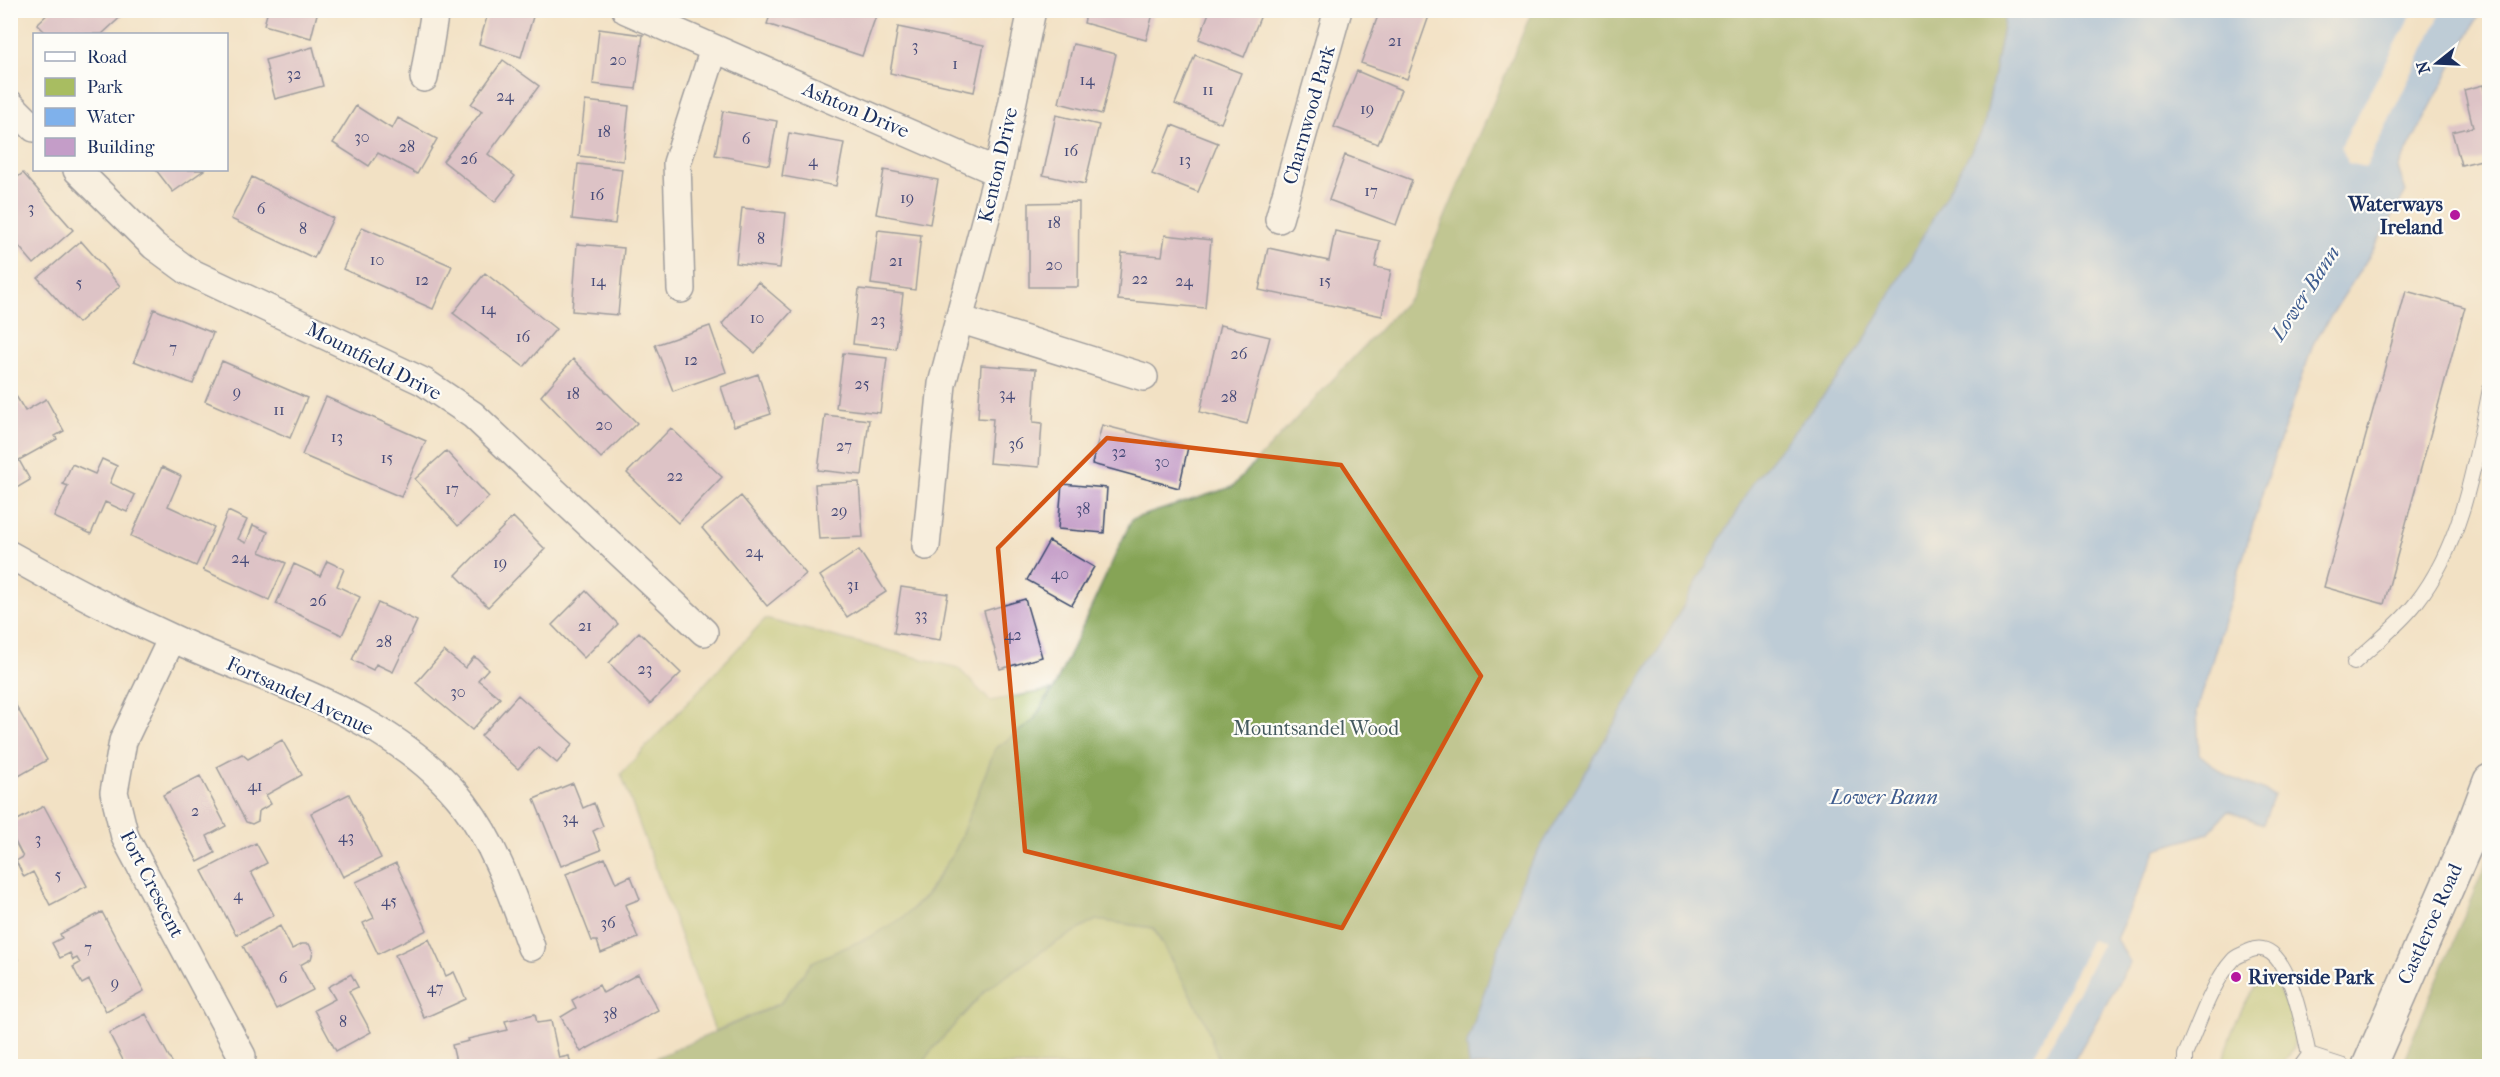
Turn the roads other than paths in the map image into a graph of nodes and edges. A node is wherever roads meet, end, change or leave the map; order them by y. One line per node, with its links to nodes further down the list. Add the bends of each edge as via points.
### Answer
1 (435, 10): 6 (street)
2 (626, 10): 5 (street, Ashton Drive)
3 (1032, 10): 10 (street, Kenton Drive)
4 (1338, 10): 11 (street, Charnwood Park)
5 (714, 49): 10 (street, Ashton Drive); 12 (street, via 677,163)
6 (424, 78)
7 (10, 104): 8 (street)
8 (33, 127)
9 (78, 171): 20 (street, Mountfield Drive, via 154,246 188,271 424,382 473,415)
10 (998, 172): 13 (street, Kenton Drive)
11 (1279, 219)
12 (681, 289)
13 (959, 319): 14 (street); 18 (street, Kenton Drive, via 942,384)
14 (1144, 377)
15 (2490, 389): 16 (lane)
16 (2475, 463): 17 (lane); 22 (lane, via 2447,554 2416,603)
17 (2490, 465)
18 (927, 546)
19 (10, 555): 21 (street, Fortsandel Avenue)
20 (704, 632)
21 (172, 638): 24 (street, Fortsandel Avenue, via 354,717 414,753 464,804 500,864); 25 (street, Fort Crescent, via 123,741 114,792 125,837)
22 (2354, 663)
23 (2490, 781): 29 (main road, Castleroe Road)
24 (531, 947)
25 (242, 1056)
26 (2305, 1061): 27 (lane, via 2296,997 2282,964 2270,952 2255,948 2234,958 2218,984 2186,1055); 28 (lane)
27 (2185, 1066)
28 (2343, 1066)
29 (2369, 1066)

